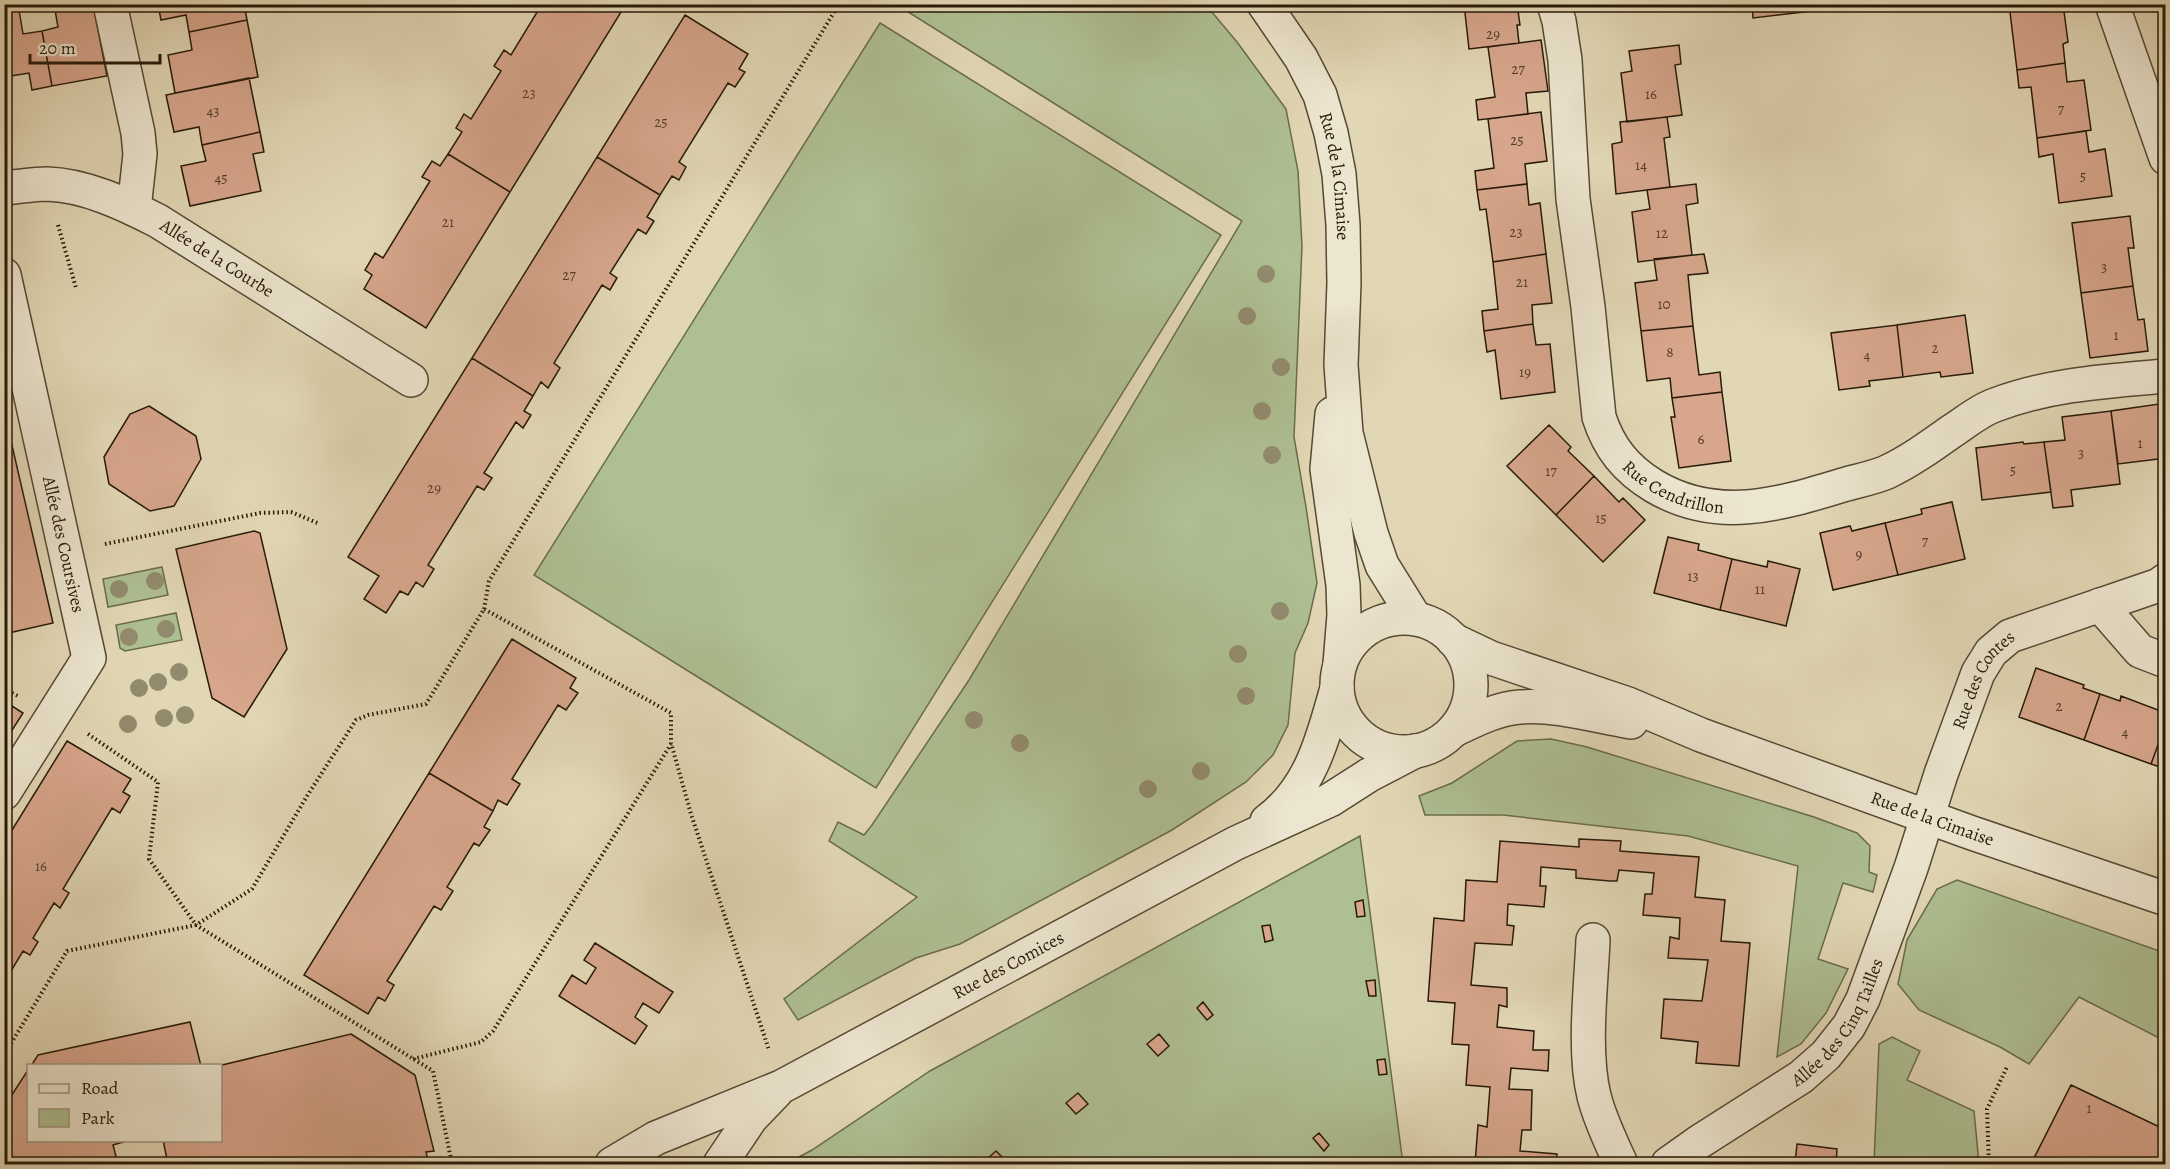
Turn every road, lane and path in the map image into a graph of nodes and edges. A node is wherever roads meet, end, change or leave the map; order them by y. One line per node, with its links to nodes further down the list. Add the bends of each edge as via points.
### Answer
1 (110, 4): 8 (street, via 138,133 140,154)
2 (839, 4): 19 (path, via 489,581)
3 (1264, 4): 12 (street, Rue de la Cimaise, via 1301,58 1320,95 1332,133 1343,225)
4 (1554, 4): 13 (street, Rue Cendrillon, via 1565,60 1573,199 1599,417 1615,452 1628,468 1649,483 1697,505 1723,508 1781,502 1884,473 1916,457 1992,406 2060,387)
5 (2112, 4): 6 (street)
6 (2166, 159)
7 (4, 188): 8 (street, Allée de la Courbe, via 48,184 68,187)
8 (134, 209): 14 (street, Allée de la Courbe)
9 (57, 220): 11 (path)
10 (4, 275): 16 (street, Allée des Coursives)
11 (76, 288)
12 (1341, 365): 20 (street, Rue de la Cimaise, via 1346,433 1371,533 1388,577); 23 (street, Rue de la Cimaise, via 1327,469 1343,585)
13 (2166, 376)
14 (411, 380)
15 (320, 524): 16 (path, via 291,512 260,513)
16 (65, 551): 29 (street, Allée des Coursives, via 88,658)
17 (2166, 580): 18 (street, Rue des Contes)
18 (2100, 605): 22 (street, via 2140,651); 30 (street, Rue des Contes, via 2010,636 1991,652 1978,673)
19 (484, 609): 26 (path, via 671,713); 33 (path, via 426,704 356,720 252,889)
20 (1415, 618): 21 (street, via 1436,626); 23 (street, via 1394,618 1364,632 1349,647)
21 (1453, 639): 24 (street, via 1471,678 1470,701); 25 (street, Rue de la Cimaise, via 1491,658 1628,704)
22 (2166, 661)
23 (1338, 677): 27 (street, via 1342,710 1362,737 1392,751); 31 (street, Rue des Comices, via 1316,757 1300,787 1280,811)
24 (1454, 730): 25 (street, Rue de la Cimaise, via 1490,714 1519,707 1545,707); 27 (street, via 1436,744)
25 (1701, 735): 30 (street, Rue de la Cimaise)
26 (671, 743): 36 (path, via 493,1031 481,1042); 38 (path)
27 (1415, 751): 31 (street, Rue des Comices, via 1330,800)
28 (158, 782): 33 (path, via 149,860)
29 (4, 793)
30 (1928, 816): 32 (street, Rue de la Cimaise); 43 (street, Allée des Cinq Tailles, via 1863,999 1849,1026 1826,1055 1801,1077)
31 (1236, 843): 38 (street, Rue des Comices)
32 (2166, 899)
33 (196, 925): 35 (path, via 67,951); 36 (path)
34 (1593, 940): 42 (street, via 1593,1093)
35 (4, 1055)
36 (413, 1059): 39 (path, via 433,1071)
37 (2007, 1067): 44 (path, via 1987,1109)
38 (781, 1087): 40 (street, Rue des Comices, via 656,1138); 41 (street, Rue des Comices, via 751,1118)
39 (452, 1164)
40 (612, 1164)
41 (720, 1164)
42 (1621, 1164)
43 (1668, 1164)
44 (1989, 1164)

